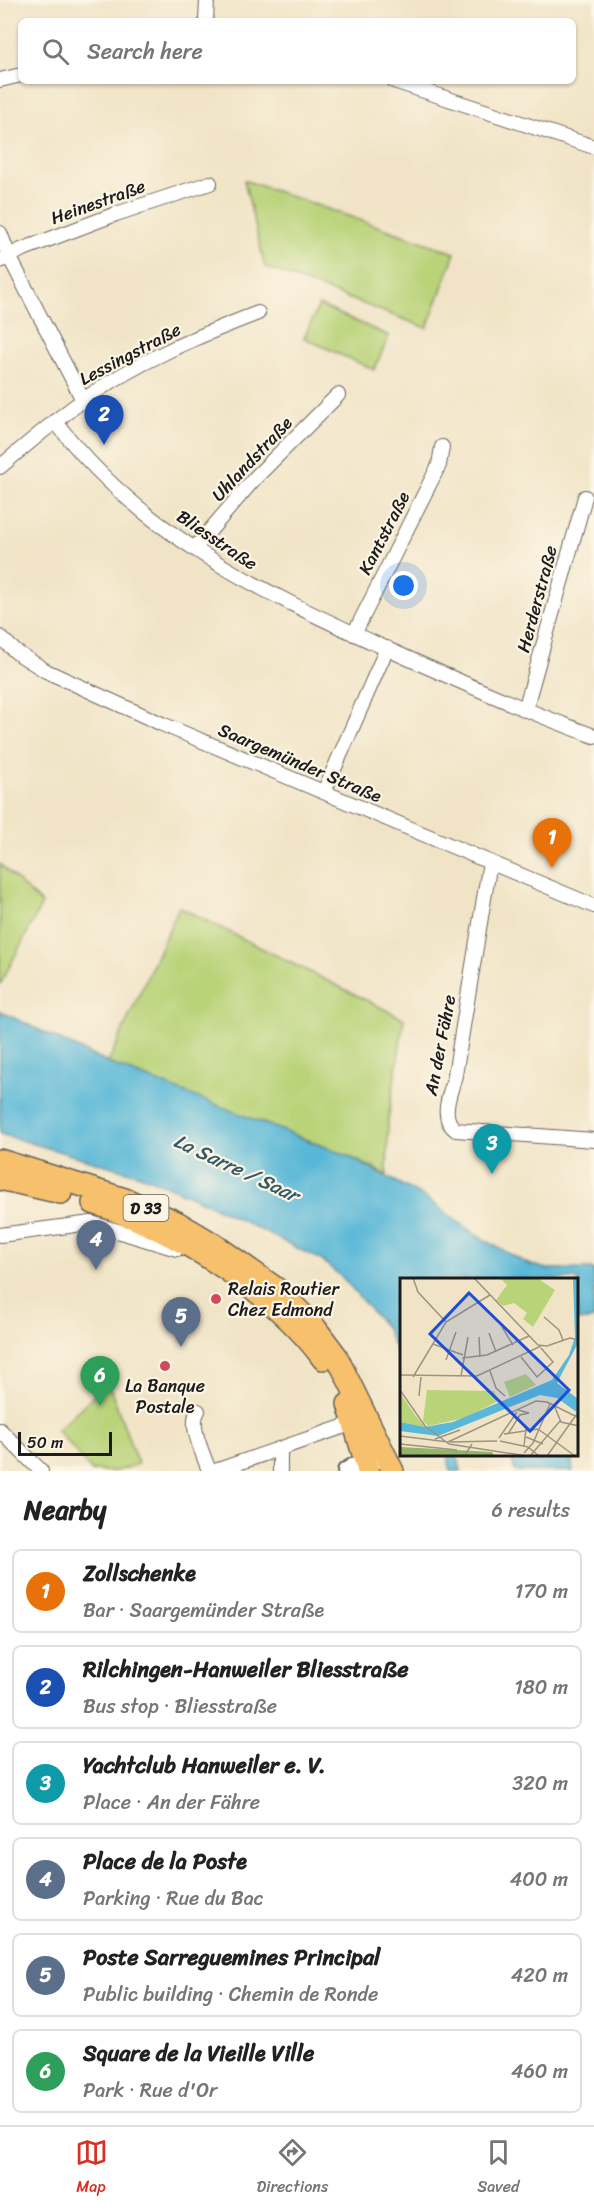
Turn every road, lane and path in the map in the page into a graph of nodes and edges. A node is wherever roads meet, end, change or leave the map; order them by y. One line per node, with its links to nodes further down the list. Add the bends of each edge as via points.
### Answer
1 (207, 0): 2 (street)
2 (206, 18)
3 (18, 76): 4 (street)
4 (0, 80)
5 (403, 84): 6 (street)
6 (594, 147)
7 (210, 183): 9 (street, Heinestraße, via 116,214)
8 (0, 233): 9 (street)
9 (4, 258): 12 (street)
10 (258, 313): 12 (street, Lessingstraße, via 176,348)
11 (338, 395): 17 (street, Uhlandstraße, via 255,477)
12 (83, 400): 13 (street, Lessingstraße)
13 (55, 422): 15 (street, Lessingstraße); 17 (street, Bliesstraße, via 118,489)
14 (442, 447): 18 (street, Kantstraße, via 439,465)
15 (0, 467)
16 (585, 497): 21 (street, Herderstraße)
17 (194, 549): 18 (street, Bliesstraße, via 257,588)
18 (354, 634): 20 (street, Bliesstraße)
19 (0, 637): 23 (street, Saargemünder Straße, via 46,672)
20 (387, 648): 21 (street, Bliesstraße); 23 (street)
21 (525, 710): 22 (street, Bliesstraße)
22 (594, 735)
23 (324, 792): 24 (street, Saargemünder Straße)
24 (490, 862): 25 (street, Saargemünder Straße); 26 (street, An der Fähre, via 446,1116 456,1130)
25 (594, 906)
26 (594, 1140)
27 (0, 1160): 35 (main road, D 33, via 128,1200 177,1222 250,1268 297,1307 331,1347 346,1371)
28 (0, 1179): 30 (main road, D 33, via 54,1191 133,1219 175,1239)
29 (0, 1235): 30 (street, via 91,1223 171,1247)
30 (220, 1268): 32 (main road, D 33, via 266,1299 318,1352 337,1379)
31 (198, 1411): 37 (street, via 195,1426)
32 (354, 1423): 34 (street); 35 (main road, D 33)
33 (0, 1430): 36 (street)
34 (280, 1449): 38 (street); 39 (street)
35 (381, 1466): 40 (street)
36 (40, 1471)
37 (209, 1471)
38 (215, 1471)
39 (280, 1471)
40 (346, 1471)

